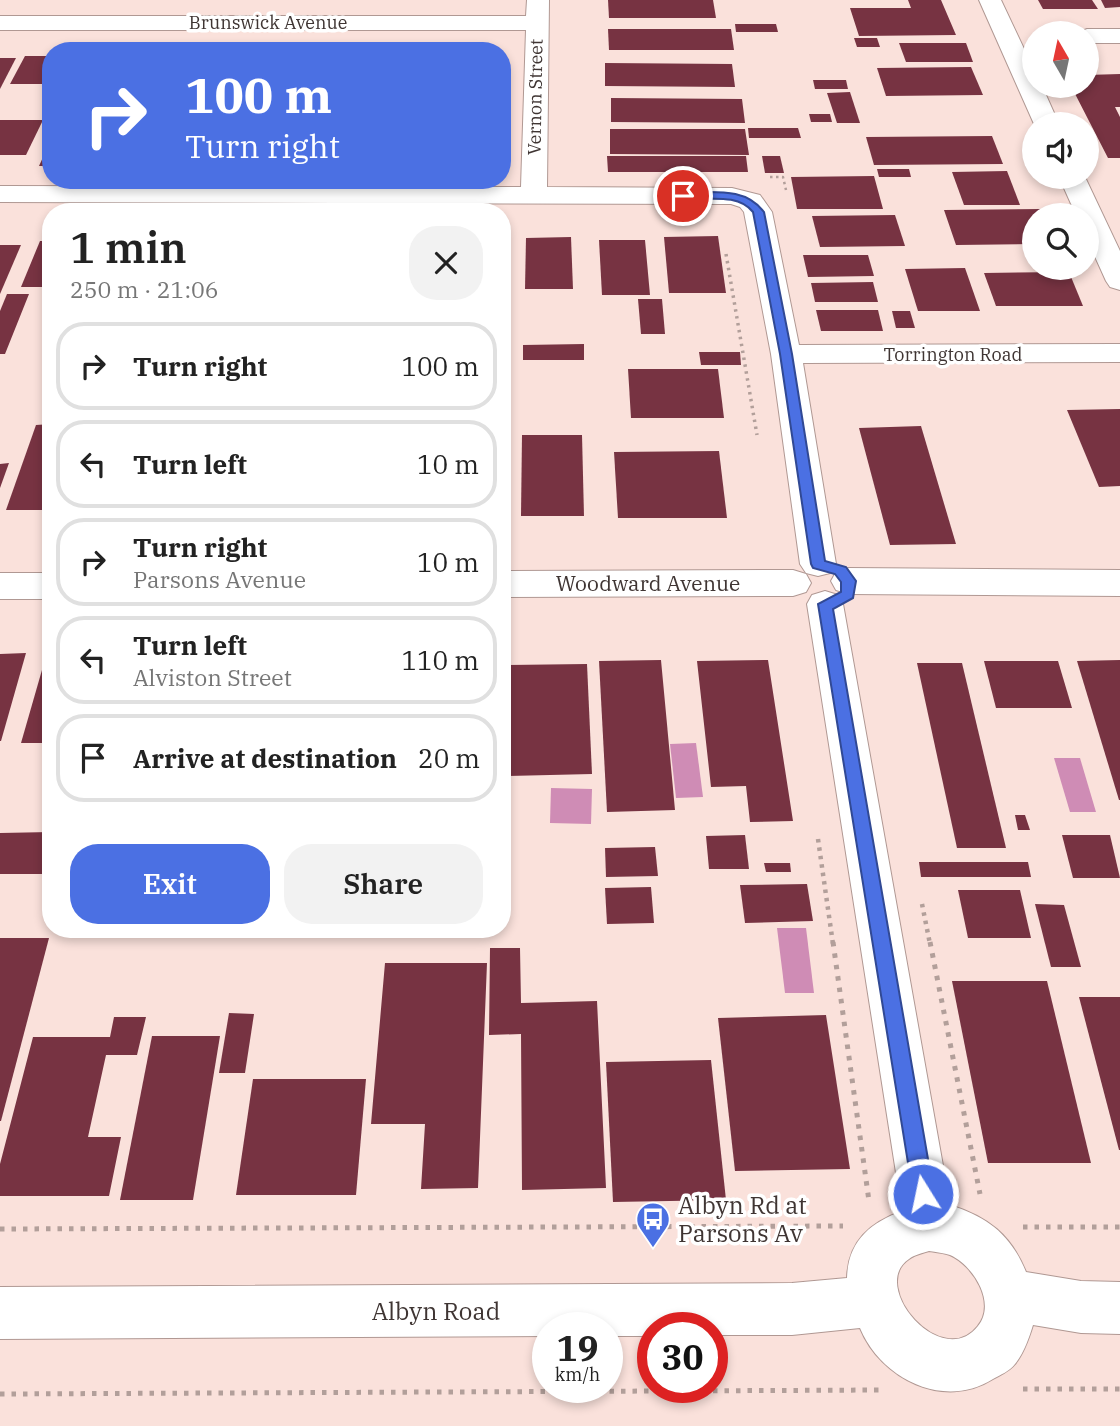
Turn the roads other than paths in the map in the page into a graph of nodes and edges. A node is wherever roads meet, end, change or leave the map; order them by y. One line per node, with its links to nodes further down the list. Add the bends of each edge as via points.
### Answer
1 (990, 0): 4 (street)
2 (537, 12): 3 (street, Brunswick Avenue); 11 (street, Vernon Street)
3 (0, 23)
4 (1006, 36): 5 (street); 8 (street)
5 (1022, 36)
6 (1099, 36): 7 (street)
7 (1120, 36)
8 (1041, 112)
9 (1077, 189): 12 (street)
10 (0, 194): 11 (street)
11 (534, 195): 14 (street, via 732,196 750,201 758,212)
12 (1120, 282)
13 (1120, 353): 14 (street, Torrington Road)
14 (786, 354): 15 (street)
15 (821, 583): 16 (street, Woodward Avenue); 17 (street, Woodward Avenue); 20 (street)
16 (1120, 583)
17 (511, 584)
18 (0, 586): 19 (street)
19 (42, 586)
20 (929, 1226): 21 (street, via 971,1239 995,1264); 22 (street, via 911,1228 883,1248 874,1264)
21 (1009, 1295): 22 (street, via 1010,1318 1002,1340 987,1356 967,1366 943,1367 897,1345 881,1325); 23 (street, via 1081,1307)
22 (872, 1301): 24 (street, Albyn Road, via 792,1309)
23 (1120, 1308)
24 (0, 1313)

